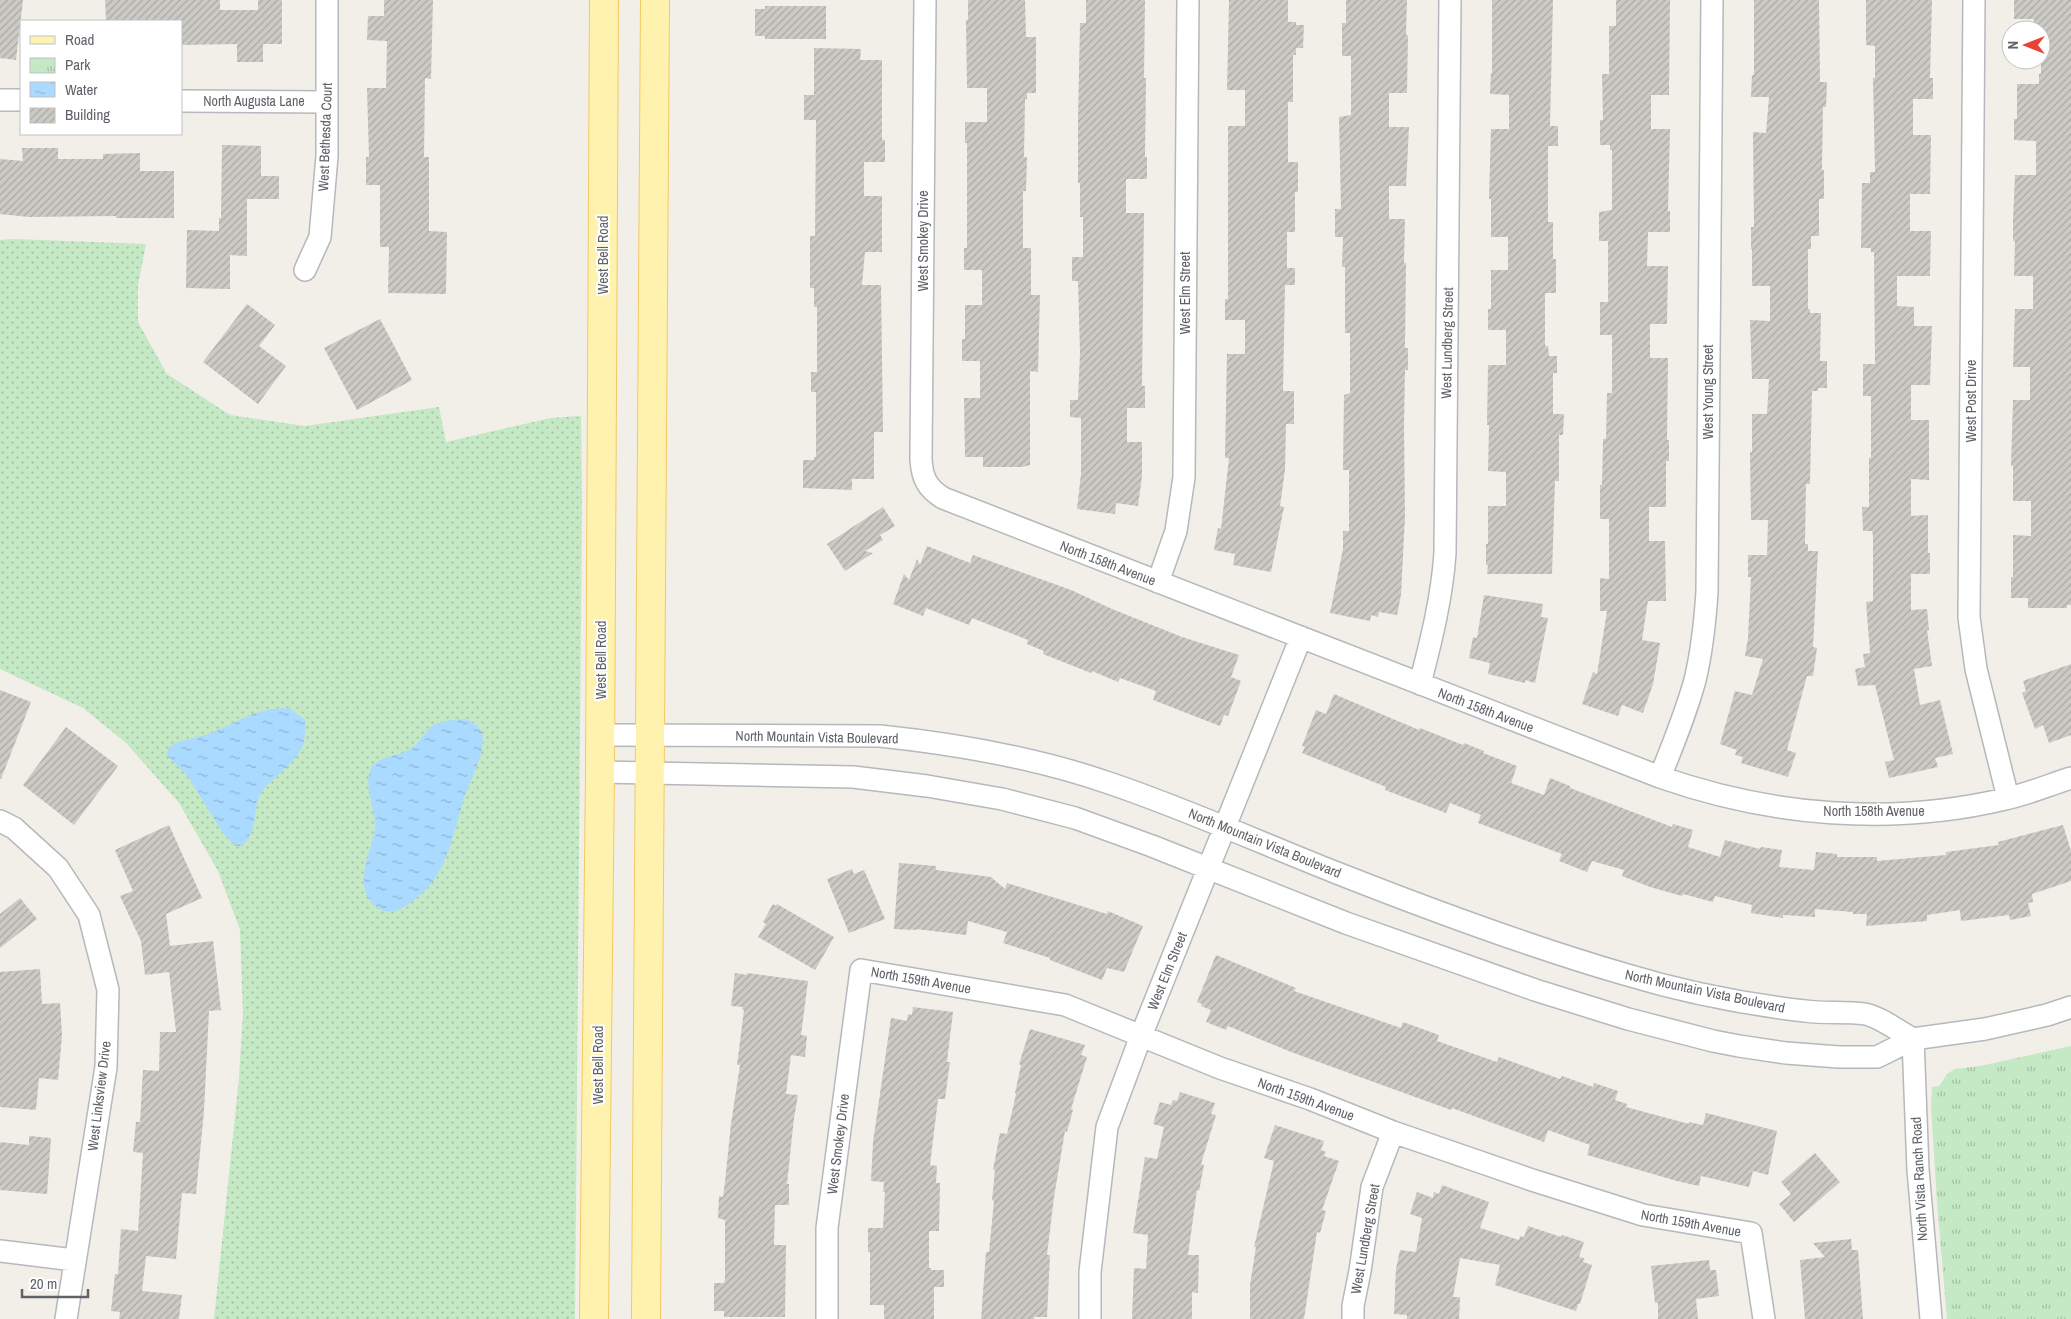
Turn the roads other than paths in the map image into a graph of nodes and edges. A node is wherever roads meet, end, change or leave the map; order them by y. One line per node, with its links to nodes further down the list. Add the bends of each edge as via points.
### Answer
1 (327, 0): 12 (street, West Bethesda Court)
2 (604, 0): 18 (main road, West Bell Road)
3 (655, 0): 19 (main road)
4 (925, 0): 14 (street, West Smokey Drive, via 921,459)
5 (1188, 0): 15 (street, West Elm Street, via 1184,477 1176,531)
6 (1450, 0): 17 (street, West Lundberg Street, via 1445,553 1439,604)
7 (1712, 0): 22 (street, West Young Street, via 1707,592 1701,652 1694,680)
8 (1974, 0): 24 (street, West Post Drive, via 1969,617 1976,669)
9 (0, 100): 10 (street)
10 (20, 100)
11 (182, 101): 12 (street, North Augusta Lane)
12 (327, 102): 13 (street, West Bethesda Court, via 327,156 320,237)
13 (305, 270)
14 (925, 482): 15 (street, North 158th Avenue, via 943,498)
15 (1158, 582): 16 (street, North 158th Avenue)
16 (1301, 637): 17 (street, North 158th Avenue); 26 (street, West Elm Street)
17 (1420, 684): 22 (street, North 158th Avenue)
18 (600, 735): 19 (street, North Mountain Vista Boulevard); 20 (main road, West Bell Road)
19 (650, 735): 21 (main road); 26 (street, North Mountain Vista Boulevard, via 849,735 919,740 1026,760 1107,782)
20 (600, 772): 21 (street); 36 (main road, West Bell Road)
21 (650, 773): 27 (street, via 853,777 967,792 1075,818); 37 (main road)
22 (1660, 777): 24 (street, North 158th Avenue, via 1740,801 1823,812 1909,813 1960,808)
23 (2071, 778): 24 (street, North 158th Avenue)
24 (2008, 798)
25 (0, 821): 34 (street, West Linksview Drive, via 14,828 58,868 89,915 108,990 106,1067)
26 (1226, 828): 27 (street, West Elm Street); 31 (street, North Mountain Vista Boulevard, via 1419,904 1625,975 1710,995 1807,1012 1867,1014)
27 (1208, 869): 30 (street, West Elm Street); 31 (street, via 1527,988 1713,1041 1839,1058 1876,1056)
28 (861, 970): 30 (street, North 159th Avenue, via 1065,1005); 38 (street, West Smokey Drive, via 827,1228)
29 (2071, 1007): 31 (street, via 1985,1029)
30 (1141, 1036): 32 (street, North 159th Avenue); 39 (street, West Elm Street, via 1108,1127 1090,1272)
31 (1913, 1039): 42 (street, North Vista Ranch Road, via 1918,1170)
32 (1393, 1132): 40 (street, West Lundberg Street, via 1372,1187); 41 (street, North 159th Avenue, via 1643,1215 1750,1234)
33 (0, 1251): 34 (street)
34 (74, 1260): 35 (street, West Linksview Drive)
35 (66, 1319)
36 (594, 1319)
37 (646, 1319)
38 (827, 1319)
39 (1090, 1319)
40 (1353, 1319)
41 (1764, 1319)
42 (1931, 1319)

